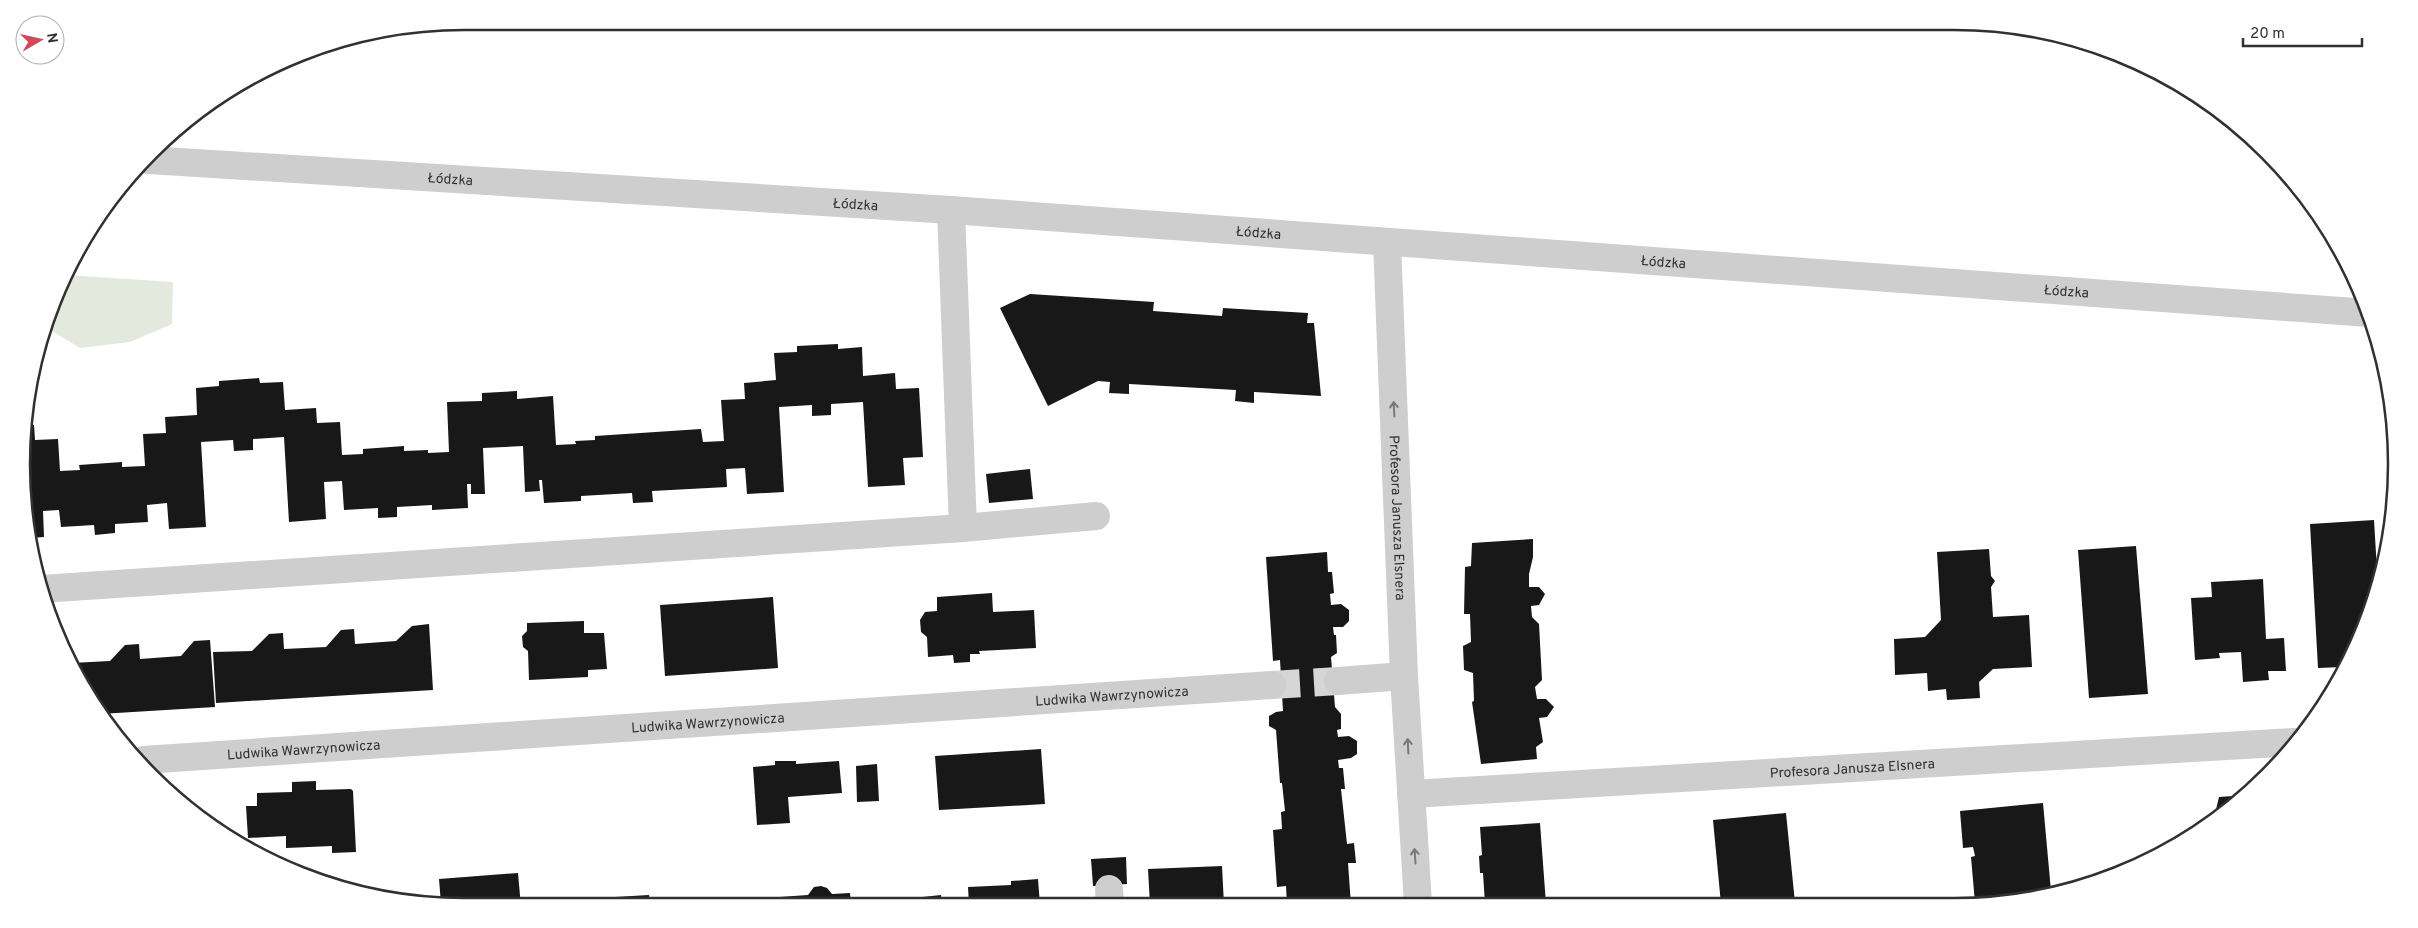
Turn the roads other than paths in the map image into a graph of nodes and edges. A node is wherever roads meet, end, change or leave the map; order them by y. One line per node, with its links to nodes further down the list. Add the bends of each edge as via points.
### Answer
1 (154, 160): 2 (street, Łódzka)
2 (951, 210): 3 (street, Łódzka); 6 (street)
3 (1387, 242): 4 (street, Łódzka); 8 (street, Profesora Janusza Elsnera, one-way to 3)
4 (2361, 312)
5 (1096, 516): 6 (street)
6 (963, 528): 7 (street)
7 (49, 588)
8 (1404, 676): 9 (street); 13 (street, Profesora Janusza Elsnera, one-way to 8)
9 (1338, 681)
10 (1272, 685): 12 (street, Ludwika Wawrzynowicza)
11 (2286, 742): 13 (street, Profesora Janusza Elsnera)
12 (147, 760)
13 (1411, 794): 14 (street, Profesora Janusza Elsnera, one-way to 13)
14 (1418, 898)

